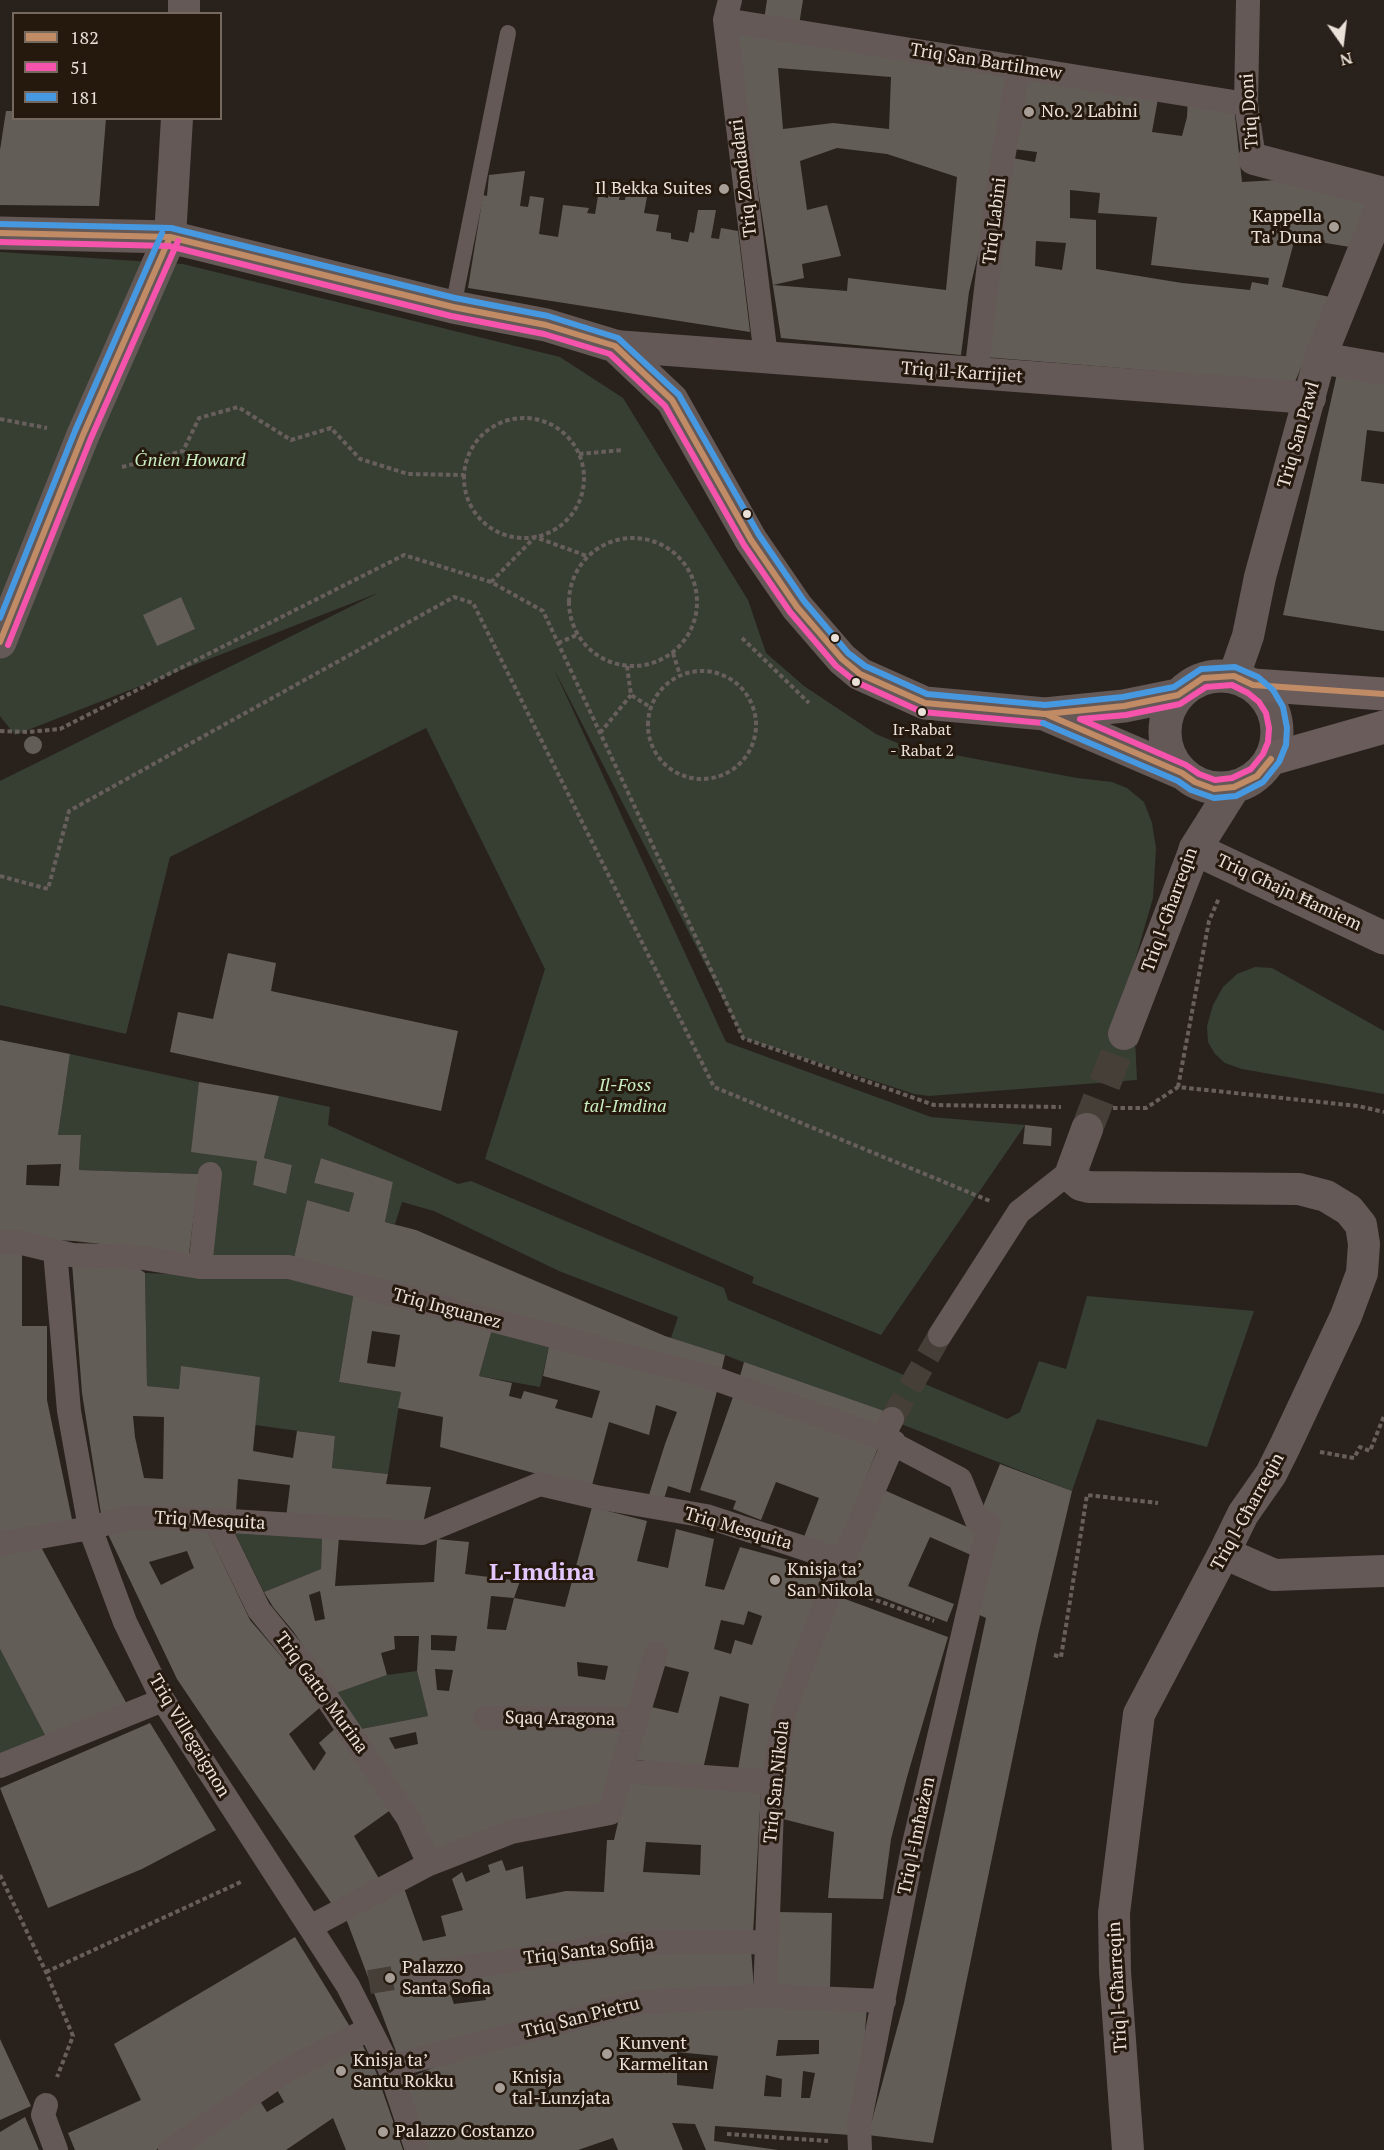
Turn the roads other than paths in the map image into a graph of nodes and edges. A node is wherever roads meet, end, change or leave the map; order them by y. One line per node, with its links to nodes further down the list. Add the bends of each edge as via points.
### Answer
1 (1248, 0): 5 (street, Triq Doni)
2 (727, 10): 4 (street, Triq San Bartilmew); 14 (street, Triq Zondadari)
3 (508, 33): 12 (lane)
4 (1019, 67): 5 (street, Triq San Bartilmew); 17 (street, Triq Labini, via 998,187)
5 (1246, 104): 7 (street, Triq Doni)
6 (177, 120): 11 (street)
7 (1254, 159): 8 (street, Triq Doni)
8 (1384, 193)
9 (1384, 200): 15 (street, Triq San Pawl)
10 (0, 233): 11 (street)
11 (170, 237): 12 (street); 19 (street, via 83,435)
12 (453, 307): 13 (street, via 546,325)
13 (615, 346): 14 (street, Triq il-Karrijiet); 23 (street, via 672,400 770,569 797,607 860,674 925,703)
14 (766, 357): 17 (street, Triq il-Karrijiet)
15 (1320, 358): 16 (street); 18 (street, Triq San Pawl)
16 (1384, 369)
17 (976, 375): 18 (street, Triq il-Karrijiet)
18 (1310, 398): 20 (street, Triq San Pawl, via 1260,577)
19 (0, 642)
20 (1244, 681): 21 (main road); 22 (street, via 1203,678); 25 (street, via 1266,696 1274,710 1277,744)
21 (1384, 694)
22 (1178, 695): 23 (street, via 1124,706); 26 (street, via 1165,726 1166,743 1172,759)
23 (1045, 714): 26 (street)
24 (1384, 726): 25 (main road)
25 (1271, 759): 27 (street, via 1257,776)
26 (1188, 777): 27 (street, via 1214,789); 28 (street, Triq l-Għarreqin)
27 (1234, 787): 28 (street)
28 (1195, 849): 29 (street, Triq Għajn Ħamiem); 30 (street, Triq l-Għarreqin)
29 (1384, 938)
30 (1124, 1034)
31 (1088, 1129): 32 (street)
32 (1072, 1170): 37 (street, via 1019,1212); 43 (street, Triq l-Għarreqin, via 1074,1179 1089,1187 1299,1189 1326,1196 1349,1210 1361,1225 1362,1273 1346,1316 1285,1446)
33 (210, 1174): 36 (street)
34 (0, 1242): 35 (street, Triq Inguanez)
35 (55, 1251): 36 (street, Triq Inguanez, via 137,1257); 41 (street, Triq Villegaignon, via 69,1411)
36 (200, 1267): 38 (street, Triq Inguanez, via 289,1267 713,1378)
37 (940, 1335)
38 (889, 1433): 40 (street, Triq Inguanez, via 960,1479 977,1521); 44 (street, Triq San Nikola)
39 (215, 1520): 41 (street, Triq Mesquita, via 130,1517); 44 (street, Triq Mesquita, via 422,1533 540,1484 706,1516); 53 (street, Triq Gatto Murina, via 259,1610 308,1670 401,1808)
40 (989, 1524): 58 (street, Triq l-Imħażen, via 913,1848)
41 (90, 1528): 42 (street, Triq Mesquita); 47 (street, Triq Villegaignon, via 126,1622)
42 (0, 1544)
43 (1224, 1553): 45 (street, via 1274,1575); 66 (street, Triq l-Għarreqin, via 1139,1714 1114,1912)
44 (843, 1561): 52 (street, Triq San Nikola, via 784,1712)
45 (1384, 1572)
46 (656, 1654): 49 (street, Sqaq Aragona)
47 (163, 1700): 50 (street); 54 (street, Triq Villegaignon)
48 (485, 1718): 49 (street, Sqaq Aragona)
49 (635, 1719): 51 (street, Sqaq Aragona)
50 (0, 1766)
51 (621, 1771): 52 (street); 53 (street, Sqaq Aragona, via 610,1813 511,1832)
52 (773, 1782): 55 (street, Triq San Nikola)
53 (429, 1864): 54 (street)
54 (310, 1927): 59 (street, Triq Villegaignon, via 358,1984)
55 (766, 1942): 56 (street, Triq Santa Sofija, via 631,1943); 57 (street, Triq San Nikola)
56 (412, 1975)
57 (765, 1996): 58 (street, Triq San Pietru); 60 (street, Triq San Pietru, via 640,2002)
58 (884, 2001): 65 (street, Triq l-Imħażen, via 859,2125)
59 (369, 2030): 60 (street, Triq Villegaignon); 63 (street, via 289,2069)
60 (389, 2067): 64 (street, Triq Villegaignon)
61 (46, 2105): 62 (street, via 43,2115)
62 (56, 2150)
63 (170, 2150)
64 (417, 2150)
65 (860, 2150)
66 (1128, 2150)

